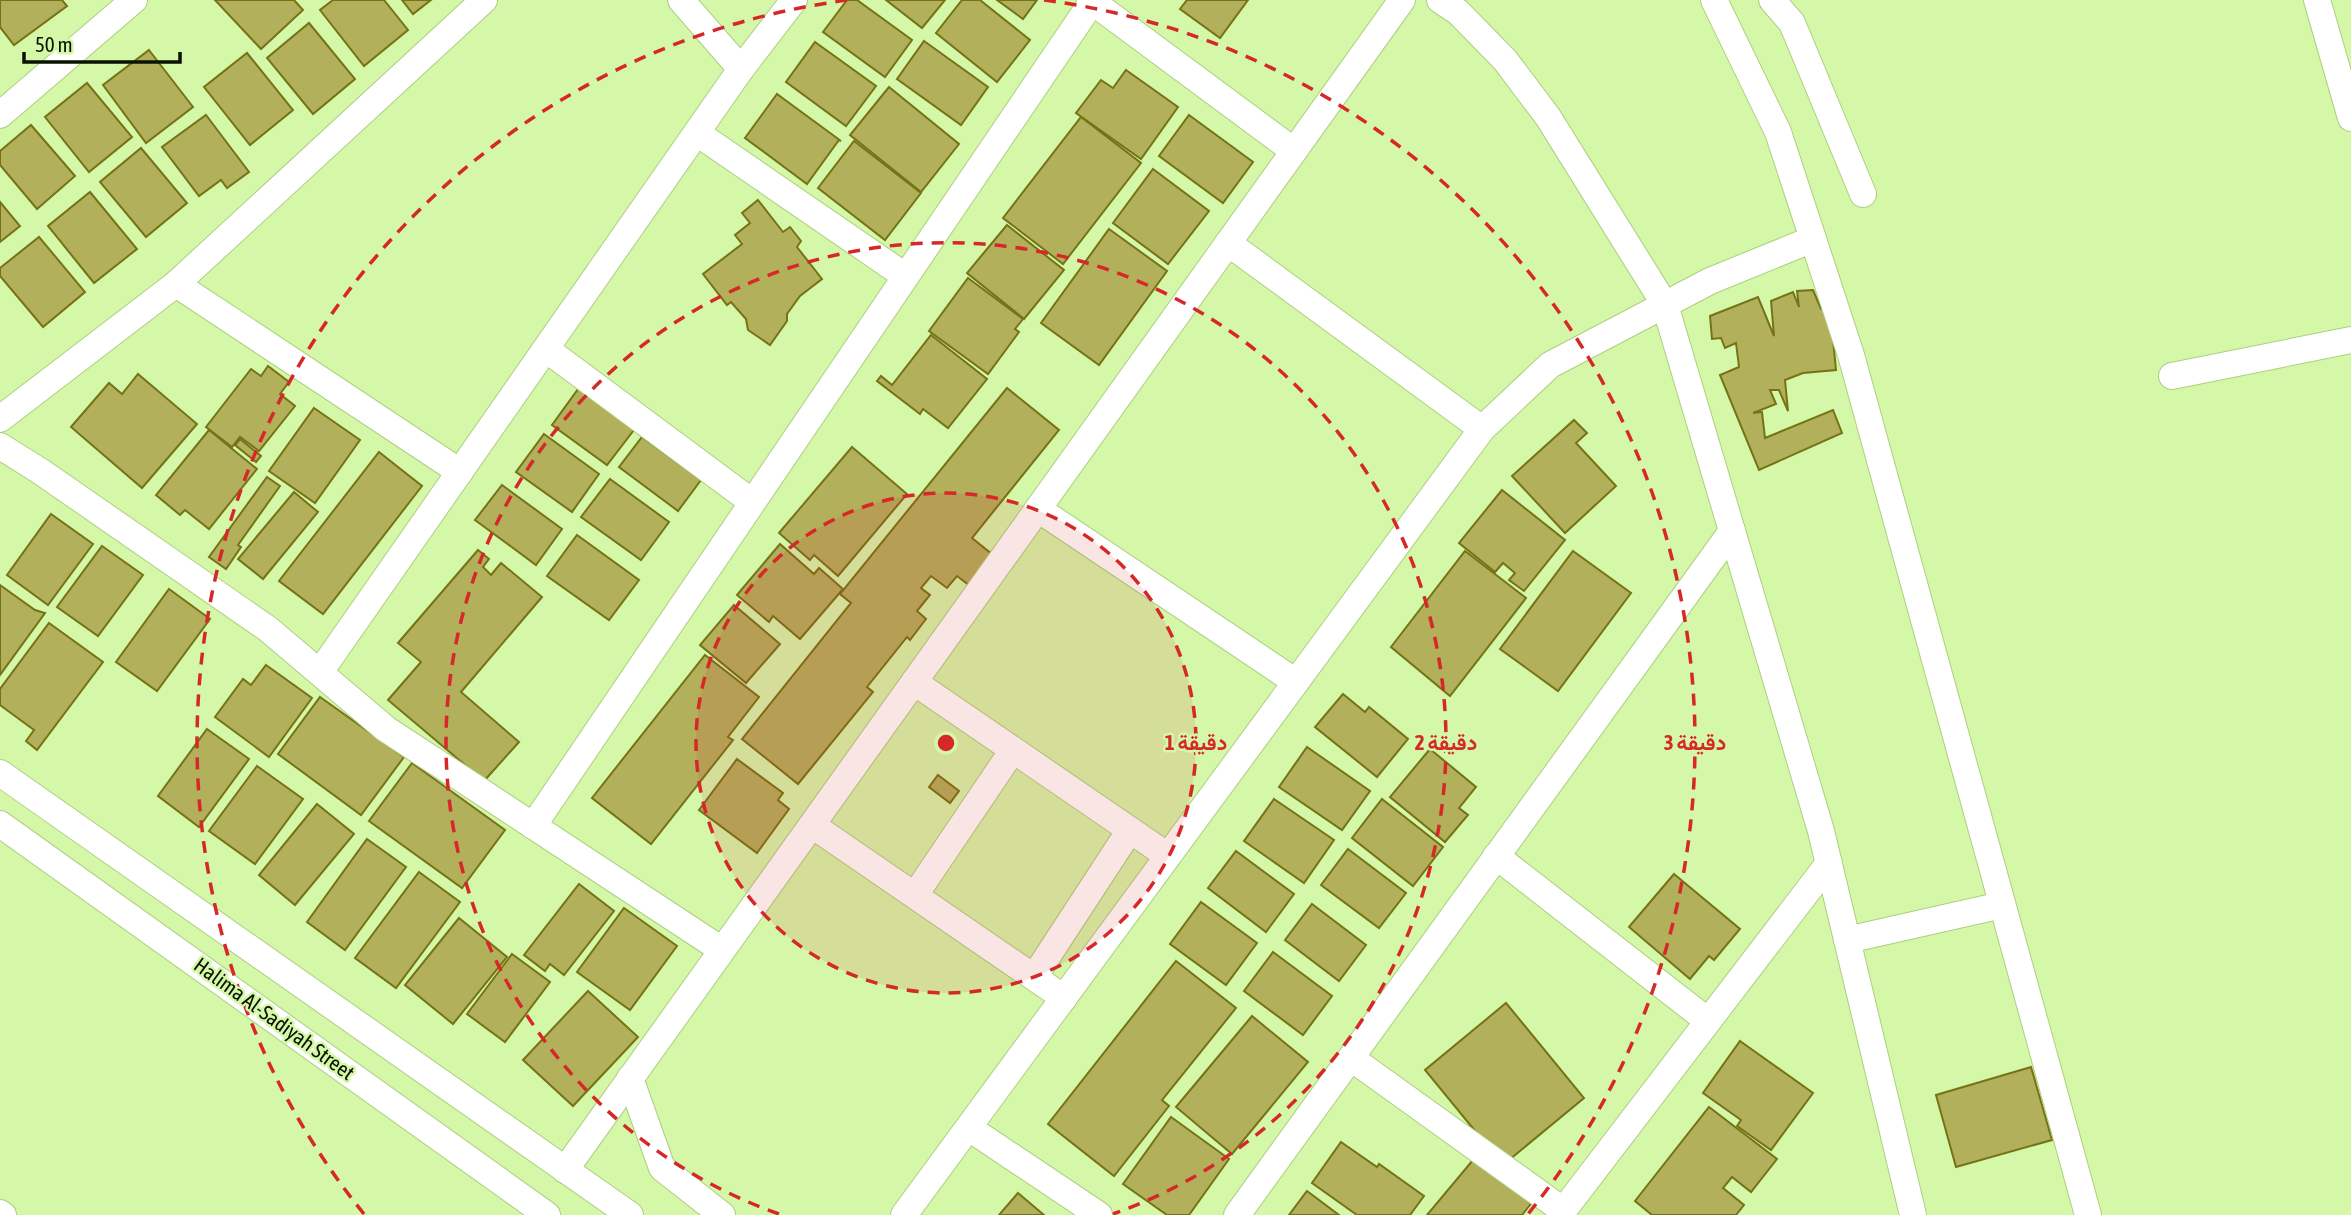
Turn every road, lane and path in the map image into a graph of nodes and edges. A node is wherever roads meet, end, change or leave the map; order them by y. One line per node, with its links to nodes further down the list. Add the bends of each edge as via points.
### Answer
1 (134, 0): 14 (street)
2 (484, 0): 22 (street)
3 (681, 0): 13 (street)
4 (794, 0): 13 (street)
5 (1402, 0): 17 (street)
6 (1440, 0): 23 (street, via 1505,60 1548,117)
7 (1714, 0): 19 (street, via 1777,132)
8 (1772, 0): 12 (street, via 1792,23)
9 (1792, 0): 12 (street)
10 (2317, 0): 15 (street)
11 (1091, 1): 17 (street); 21 (street)
12 (1805, 55): 18 (street)
13 (741, 69): 16 (street)
14 (0, 115)
15 (2351, 118)
16 (697, 133): 21 (street); 25 (street)
17 (1294, 151): 20 (street)
18 (1863, 194)
19 (1813, 239): 23 (street, via 1710,281); 47 (street, via 1851,355)
20 (1228, 243): 28 (street); 32 (street)
21 (905, 276): 31 (street)
22 (176, 284): 27 (street); 30 (street)
23 (1665, 305): 28 (street, via 1550,365); 33 (street)
24 (2351, 340): 26 (street)
25 (546, 349): 30 (street); 31 (street)
26 (2172, 376)
27 (0, 419)
28 (1482, 429): 36 (street)
29 (0, 446): 34 (street, via 268,629)
30 (460, 472): 34 (street)
31 (752, 502): 41 (street)
32 (1038, 509): 35 (street); 36 (street)
33 (1732, 531): 44 (street); 45 (street)
34 (320, 672): 41 (street, via 386,729)
35 (914, 682): 37 (street); 40 (street)
36 (1296, 682): 43 (street)
37 (1013, 750): 42 (street); 46 (street)
38 (0, 773): 56 (street)
39 (0, 824): 58 (street, Halima Al-Sadiyah Street)
40 (812, 824): 46 (street); 49 (street)
41 (533, 826): 49 (street)
42 (1130, 830): 43 (street); 50 (street)
43 (1168, 856): 51 (street)
44 (1496, 856): 52 (street); 53 (street)
45 (1829, 863): 48 (street); 52 (street)
46 (915, 895): 50 (street)
47 (2002, 905): 48 (street); 65 (street)
48 (1847, 940): 64 (street)
49 (722, 950): 54 (street)
50 (1034, 977): 51 (street)
51 (1064, 998): 55 (street)
52 (1708, 1021): 57 (street)
53 (1351, 1058): 57 (street); 63 (street)
54 (630, 1079): 56 (street); 60 (street, via 662,1168)
55 (968, 1128): 61 (street); 62 (street)
56 (565, 1170): 59 (street)
57 (1562, 1213)
58 (547, 1215)
59 (630, 1215)
60 (722, 1215)
61 (904, 1215)
62 (1099, 1215)
63 (1237, 1215)
64 (1913, 1215)
65 (2088, 1215)

